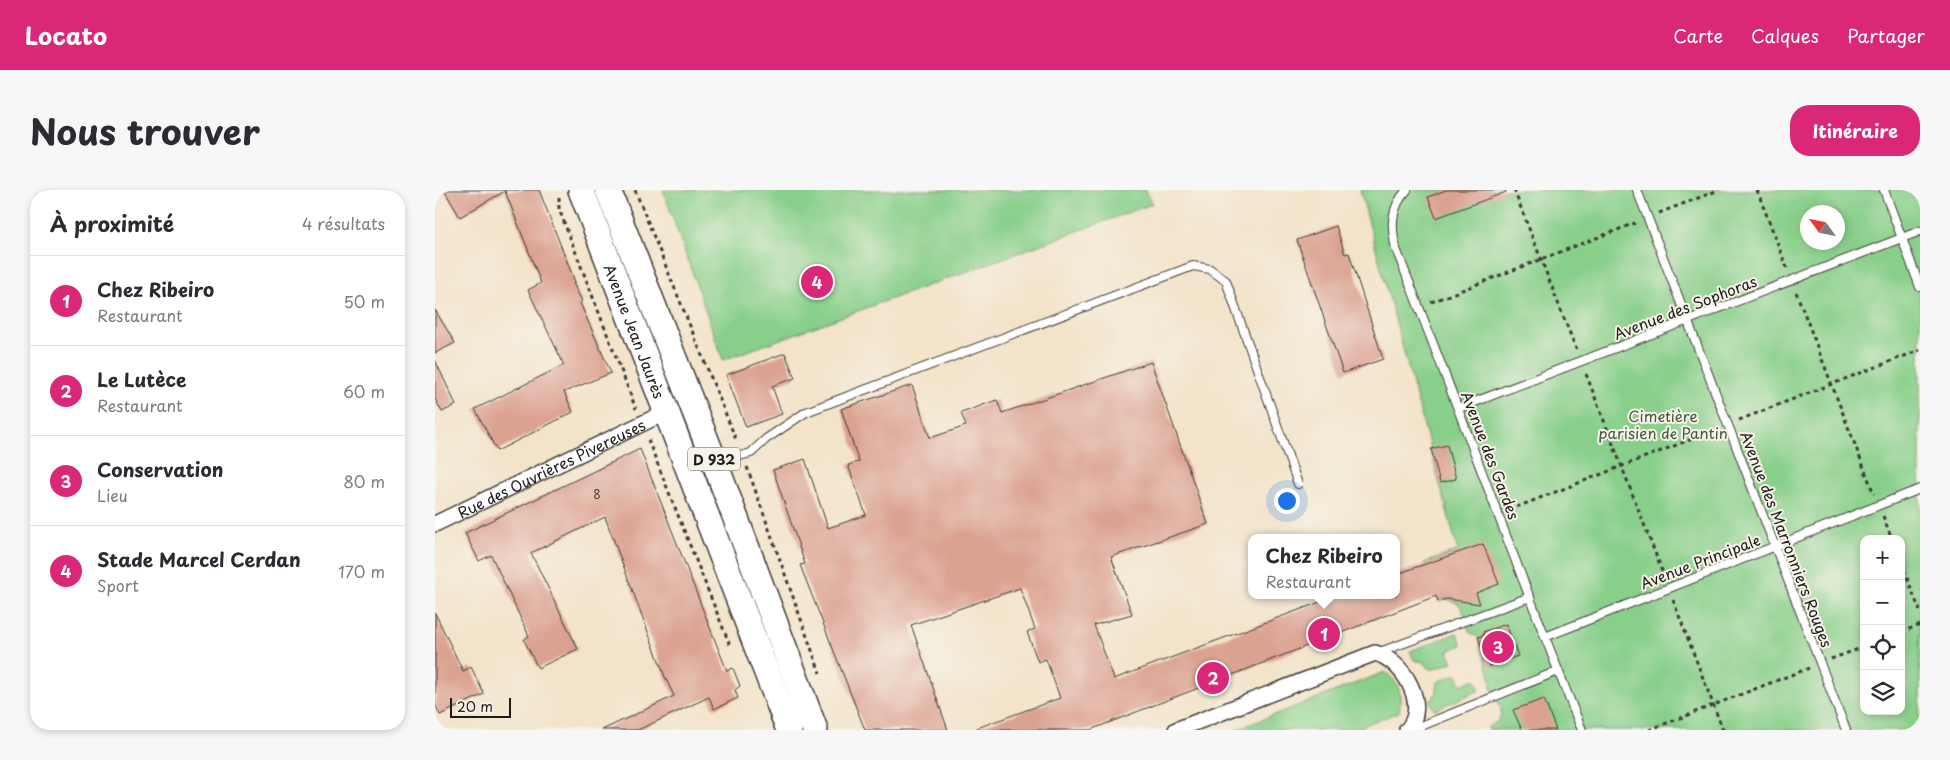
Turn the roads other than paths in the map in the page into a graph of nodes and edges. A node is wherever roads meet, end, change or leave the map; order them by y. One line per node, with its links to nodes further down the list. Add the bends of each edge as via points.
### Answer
1 (581, 190): 11 (main road, Avenue Jean Jaurès / D 932)
2 (608, 190): 12 (main road, Avenue Jean Jaurès / D 932)
3 (1407, 190): 10 (lane, Avenue des Gardes, via 1393,211 1392,234)
4 (1637, 190): 9 (lane, Avenue des Marronniers Rouges)
5 (1884, 190): 7 (lane)
6 (1920, 230): 7 (lane, Avenue des Sophoras)
7 (1902, 238): 8 (lane); 9 (lane, Avenue des Sophoras)
8 (1920, 287)
9 (1688, 321): 10 (lane, Avenue des Sophoras); 17 (lane, Avenue des Marronniers Rouges)
10 (1459, 408): 18 (lane, Avenue des Gardes)
11 (666, 412): 13 (main road, Avenue Jean Jaurès / D 932); 16 (street, Rue des Ouvrières Pivereuses)
12 (715, 463): 13 (main road, D 932); 14 (lane, via 751,453 806,412 1193,266 1210,269 1226,281); 23 (main road, Avenue Jean Jaurès / D 932)
13 (690, 473): 22 (main road, Avenue Jean Jaurès / D 932)
14 (1298, 484)
15 (1920, 489): 17 (lane, Avenue Principale)
16 (435, 524)
17 (1775, 546): 19 (lane, Avenue Principale); 28 (lane, Avenue des Marronniers Rouges)
18 (1530, 597): 19 (lane, Avenue des Gardes); 20 (lane)
19 (1545, 637): 21 (lane, Avenue des Gardes)
20 (1375, 654): 24 (street); 25 (street, via 1394,662 1409,682 1415,705 1414,717)
21 (1558, 671): 26 (lane); 27 (lane, Avenue des Gardes)
22 (789, 730)
23 (815, 730)
24 (1176, 730)
25 (1407, 730)
26 (1411, 730)
27 (1582, 730)
28 (1846, 730)

